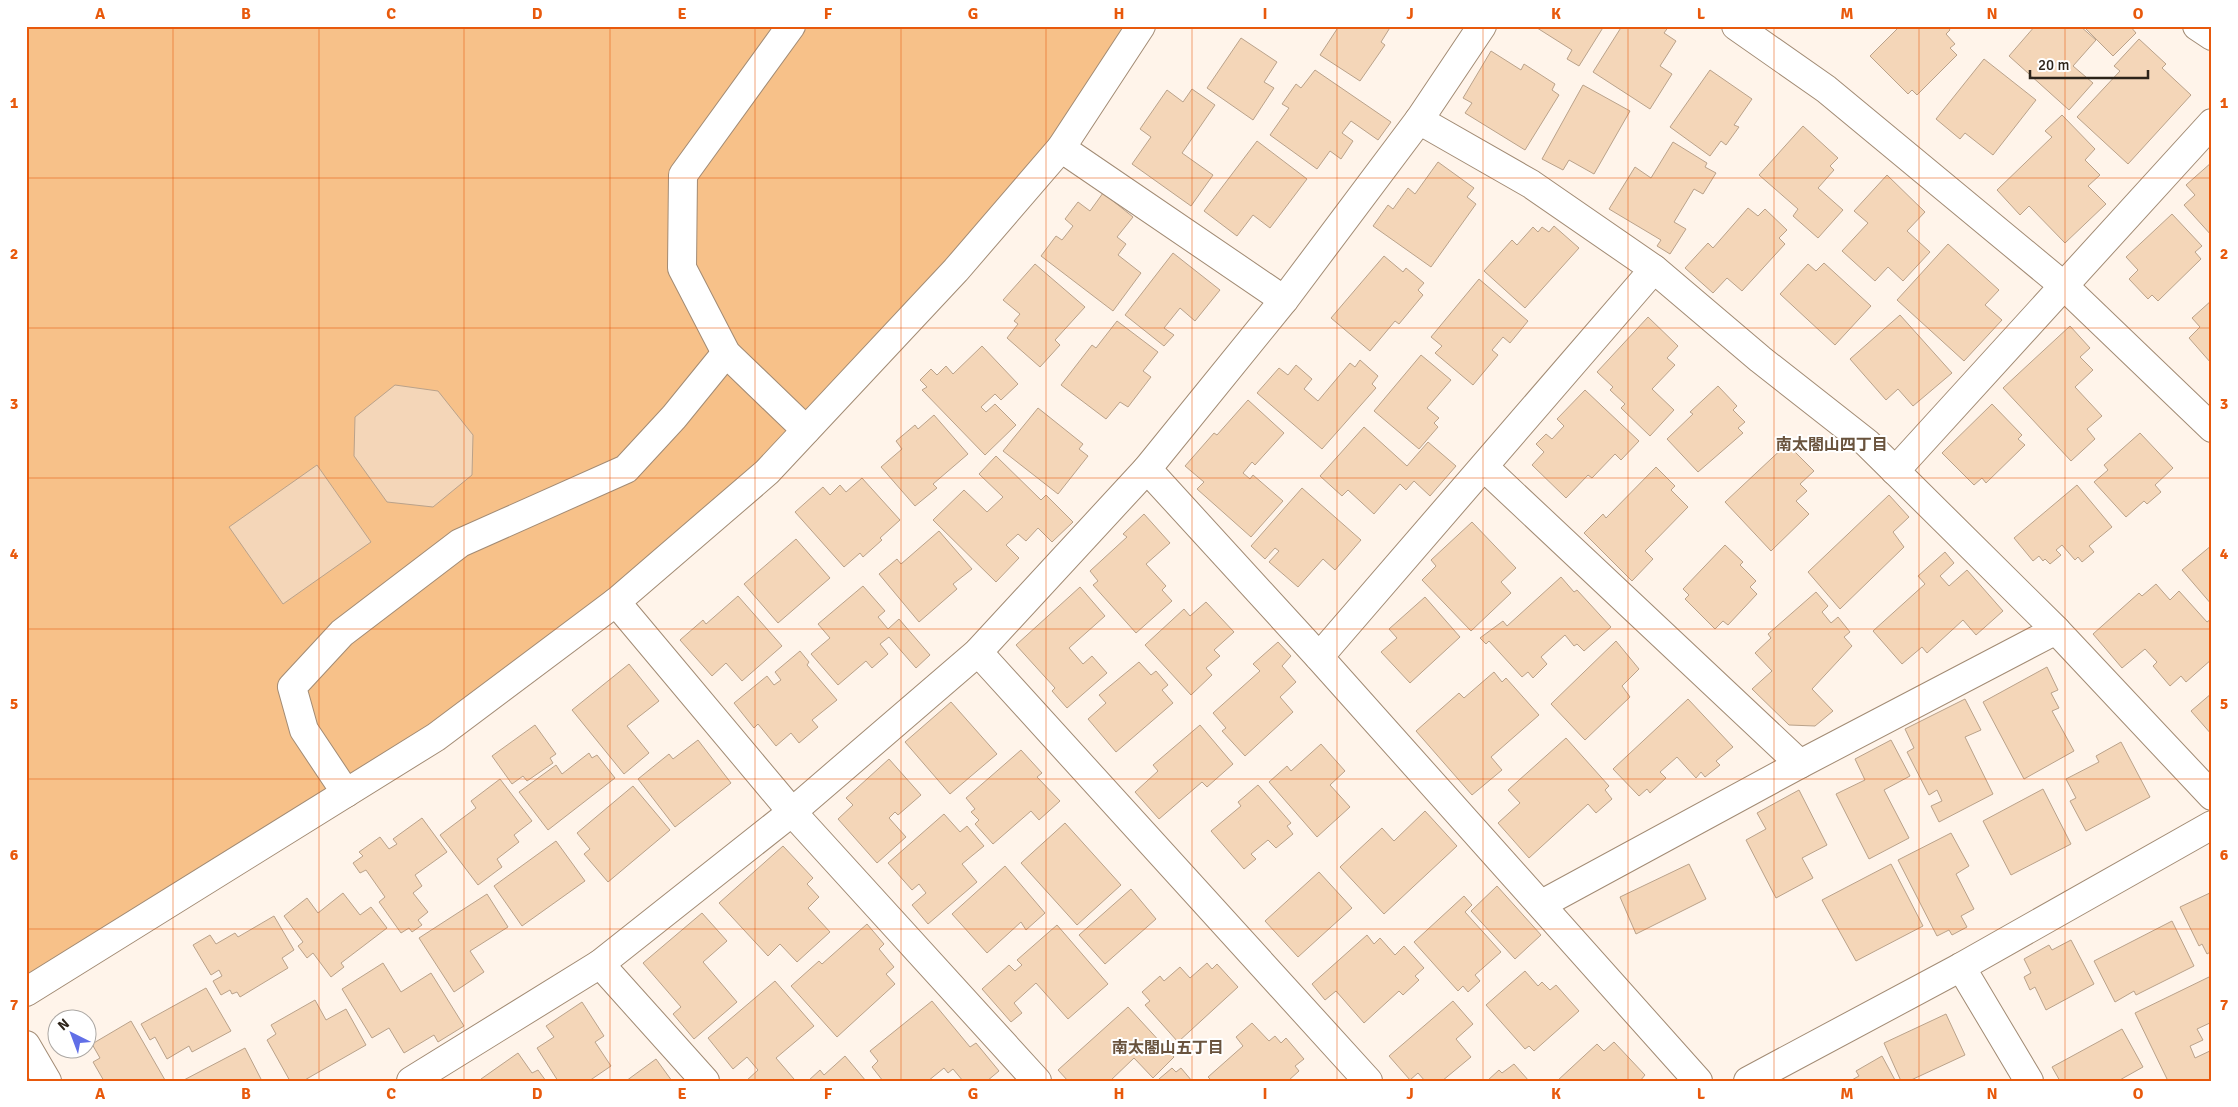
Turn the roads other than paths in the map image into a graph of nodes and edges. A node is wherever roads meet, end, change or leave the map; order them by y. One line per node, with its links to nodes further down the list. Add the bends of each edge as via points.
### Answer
1 (791, 26): 13 (street, via 682,175 682,268)
2 (1142, 26): 9 (street)
3 (1482, 26): 7 (street)
4 (1736, 26): 11 (street, via 1826,89)
5 (2197, 26): 6 (street)
6 (2212, 36)
7 (1419, 120): 10 (street, via 1531,184); 12 (street)
8 (2212, 123): 11 (street)
9 (1061, 148): 12 (street); 15 (street, via 956,270)
10 (1654, 269): 16 (street); 18 (street, via 1760,359 1867,443)
11 (2064, 286): 14 (street); 18 (street)
12 (1284, 300): 17 (street)
13 (726, 353): 15 (street); 24 (street, via 626,469 460,543 342,633 292,687 304,730)
14 (2212, 428)
15 (806, 430): 19 (street, via 767,472)
16 (1484, 467): 22 (street); 23 (street)
17 (1146, 470): 21 (street); 22 (street)
18 (1895, 471): 20 (street)
19 (616, 602): 24 (street, via 436,737); 26 (street)
20 (2056, 630): 23 (street); 25 (street)
21 (978, 652): 26 (street); 37 (street)
22 (1319, 657): 28 (street)
23 (1800, 764): 28 (street)
24 (346, 793): 31 (street)
25 (2212, 796)
26 (792, 812): 29 (street); 36 (street)
27 (2212, 825): 30 (street)
28 (1542, 904): 38 (street)
29 (600, 964): 34 (street); 35 (street)
30 (1961, 967): 39 (street); 40 (street)
31 (26, 992)
32 (26, 1045): 33 (street)
33 (46, 1081)
34 (411, 1081)
35 (705, 1081)
36 (1037, 1081)
37 (1368, 1081)
38 (1698, 1081)
39 (1748, 1081)
40 (2029, 1081)

